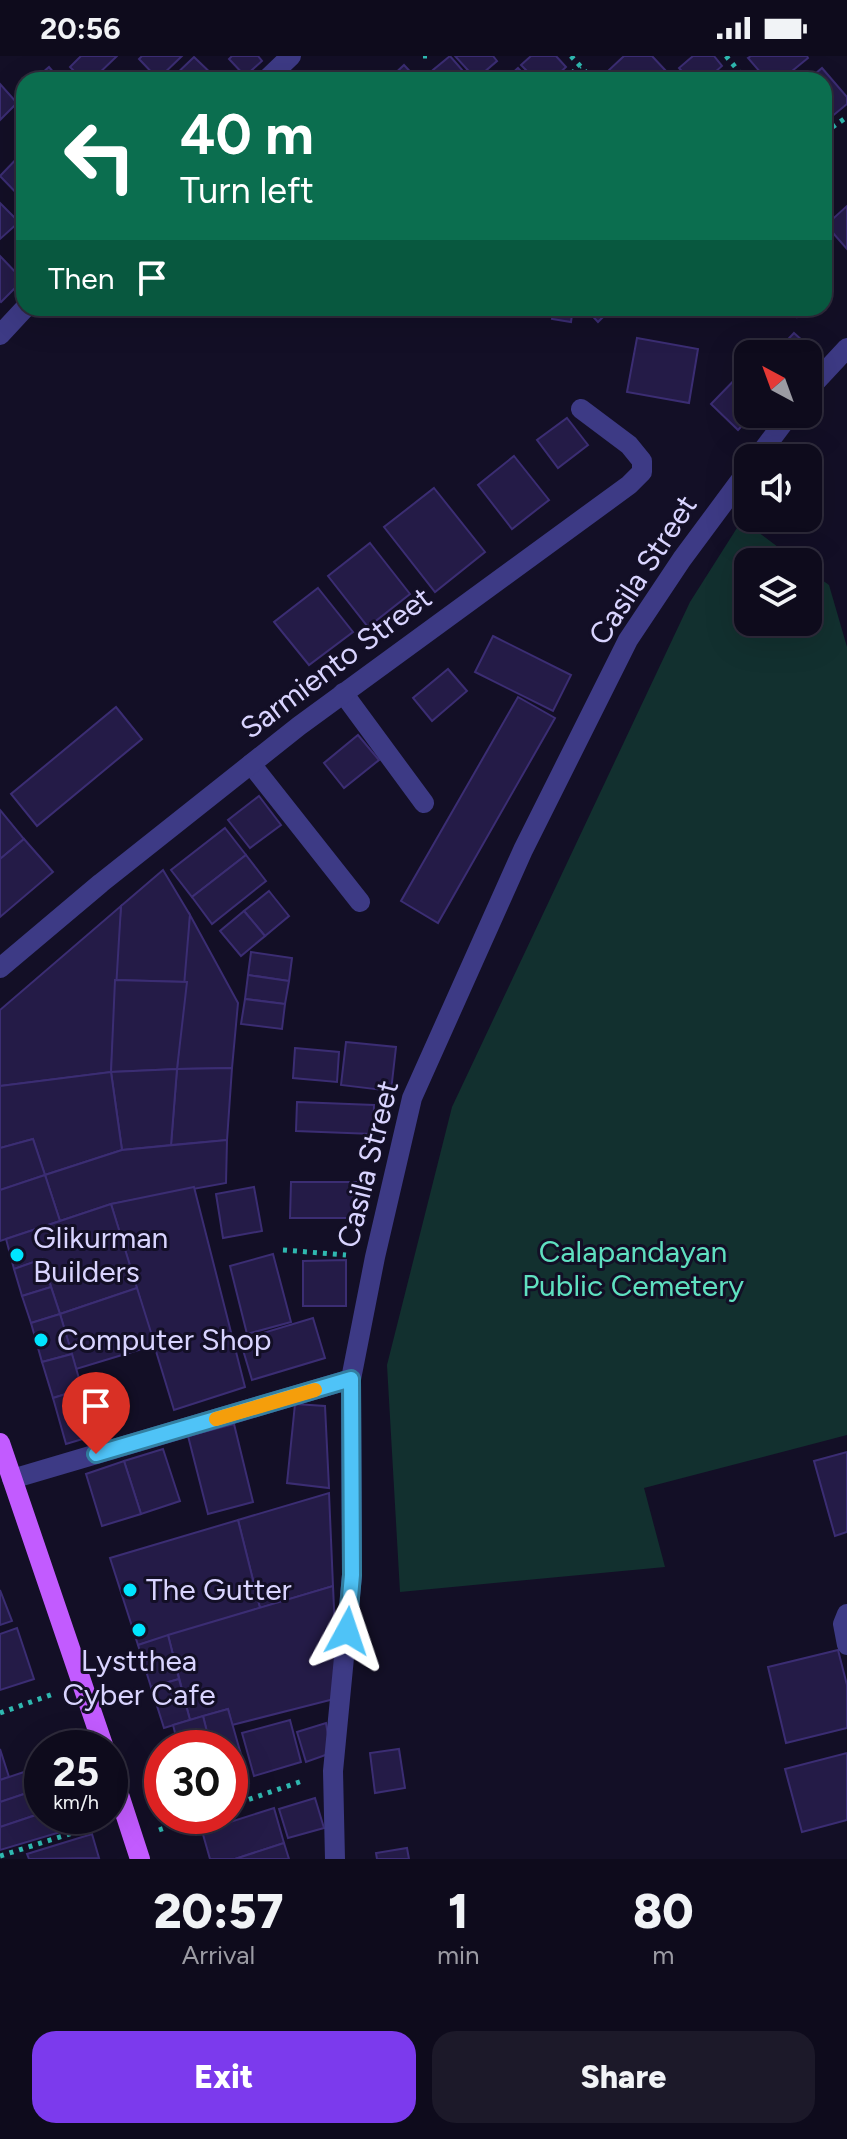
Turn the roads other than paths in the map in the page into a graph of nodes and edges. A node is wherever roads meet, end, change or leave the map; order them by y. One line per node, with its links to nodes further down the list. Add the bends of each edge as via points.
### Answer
1 (291, 56): 2 (street)
2 (274, 72)
3 (18, 316): 4 (street)
4 (0, 335)
5 (847, 348): 6 (street)
6 (822, 374)
7 (581, 409): 9 (street, Sarmiento Street, via 629,445 642,461 642,472)
8 (734, 489): 14 (street, Casila Street, via 628,640 523,850 412,1098)
9 (343, 693): 10 (street, Sarmiento Street); 11 (street)
10 (251, 764): 12 (street); 13 (street, Sarmiento Street)
11 (424, 803)
12 (360, 902)
13 (0, 968)
14 (351, 1379): 16 (street); 22 (street, Casila Street, via 352,1575 333,1771)
15 (0, 1443): 16 (main road)
16 (12, 1479): 19 (main road)
17 (847, 1614): 18 (street)
18 (847, 1645)
19 (98, 1730)
20 (128, 1822): 21 (main road)
21 (140, 1859)
22 (335, 1859)

